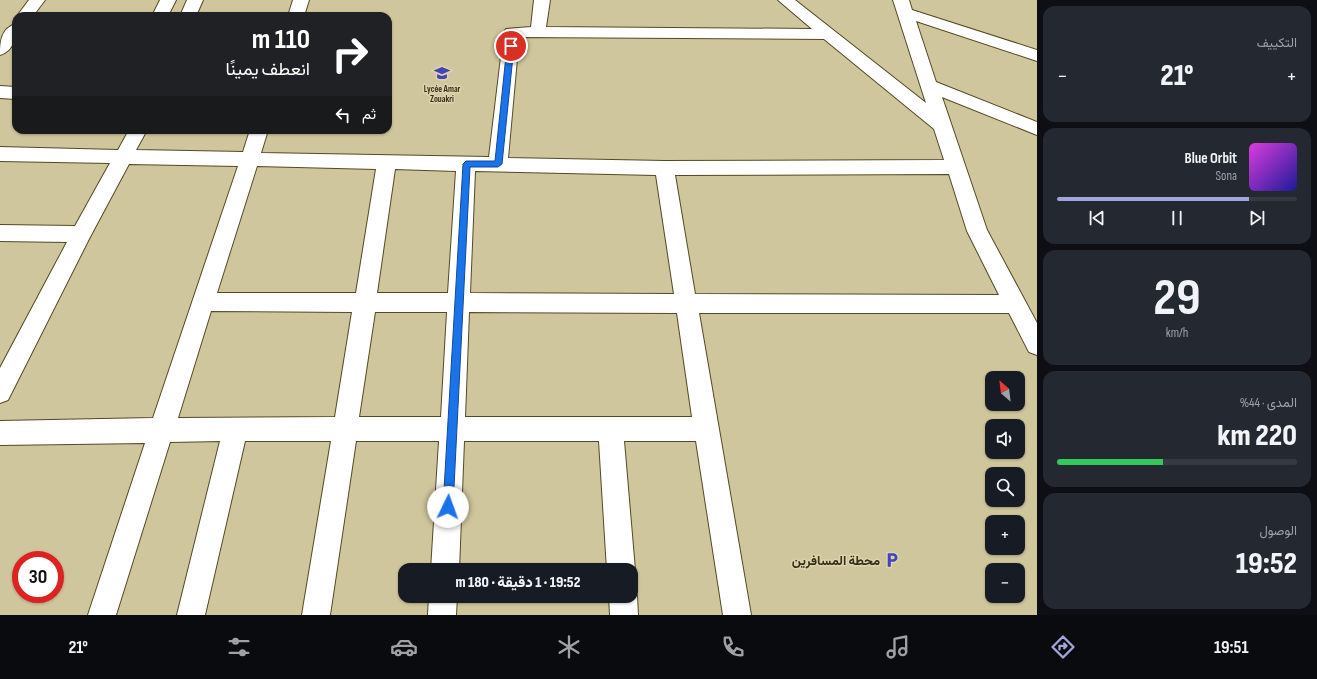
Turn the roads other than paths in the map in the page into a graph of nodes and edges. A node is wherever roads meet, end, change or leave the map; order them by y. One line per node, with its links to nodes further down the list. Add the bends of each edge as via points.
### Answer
1 (37, 0): 8 (street)
2 (168, 0): 9 (street)
3 (195, 0): 10 (street)
4 (301, 0): 11 (street)
5 (542, 0): 12 (street)
6 (784, 1): 14 (street)
7 (904, 6): 16 (street); 17 (street)
8 (28, 12)
9 (162, 12)
10 (190, 12)
11 (297, 12)
12 (538, 32): 14 (street); 29 (street, via 512,32)
13 (12, 34): 15 (street)
14 (828, 34): 20 (street)
15 (0, 50)
16 (1037, 56)
17 (930, 86): 20 (street); 21 (street)
18 (0, 92): 19 (street)
19 (12, 93)
20 (943, 126): 30 (street)
21 (1037, 129)
22 (136, 134): 25 (street)
23 (258, 134): 26 (street)
24 (0, 154): 25 (street)
25 (124, 156): 26 (street); 33 (street)
26 (250, 159): 27 (street); 34 (street)
27 (387, 162): 28 (street); 35 (street)
28 (466, 164): 29 (street); 36 (street)
29 (498, 164): 31 (street)
30 (956, 167): 31 (street); 38 (street, via 977,231)
31 (664, 168): 37 (street)
32 (0, 233): 33 (street)
33 (81, 234): 40 (street)
34 (203, 302): 35 (street); 46 (street)
35 (365, 303): 36 (street); 44 (street)
36 (459, 303): 37 (street); 45 (street)
37 (686, 304): 38 (street); 42 (street)
38 (1016, 304): 39 (street)
39 (1037, 345)
40 (0, 392)
41 (610, 428): 42 (street); 45 (street); 49 (street)
42 (706, 428): 57 (street)
43 (235, 429): 44 (street); 46 (street); 53 (street)
44 (346, 429): 45 (street); 54 (street)
45 (452, 429): 48 (street)
46 (162, 430): 47 (street); 52 (street)
47 (0, 432)
48 (445, 563)
49 (620, 563)
50 (443, 603): 55 (street)
51 (623, 603): 56 (street)
52 (102, 615)
53 (191, 615)
54 (316, 615)
55 (442, 615)
56 (624, 615)
57 (737, 615)

